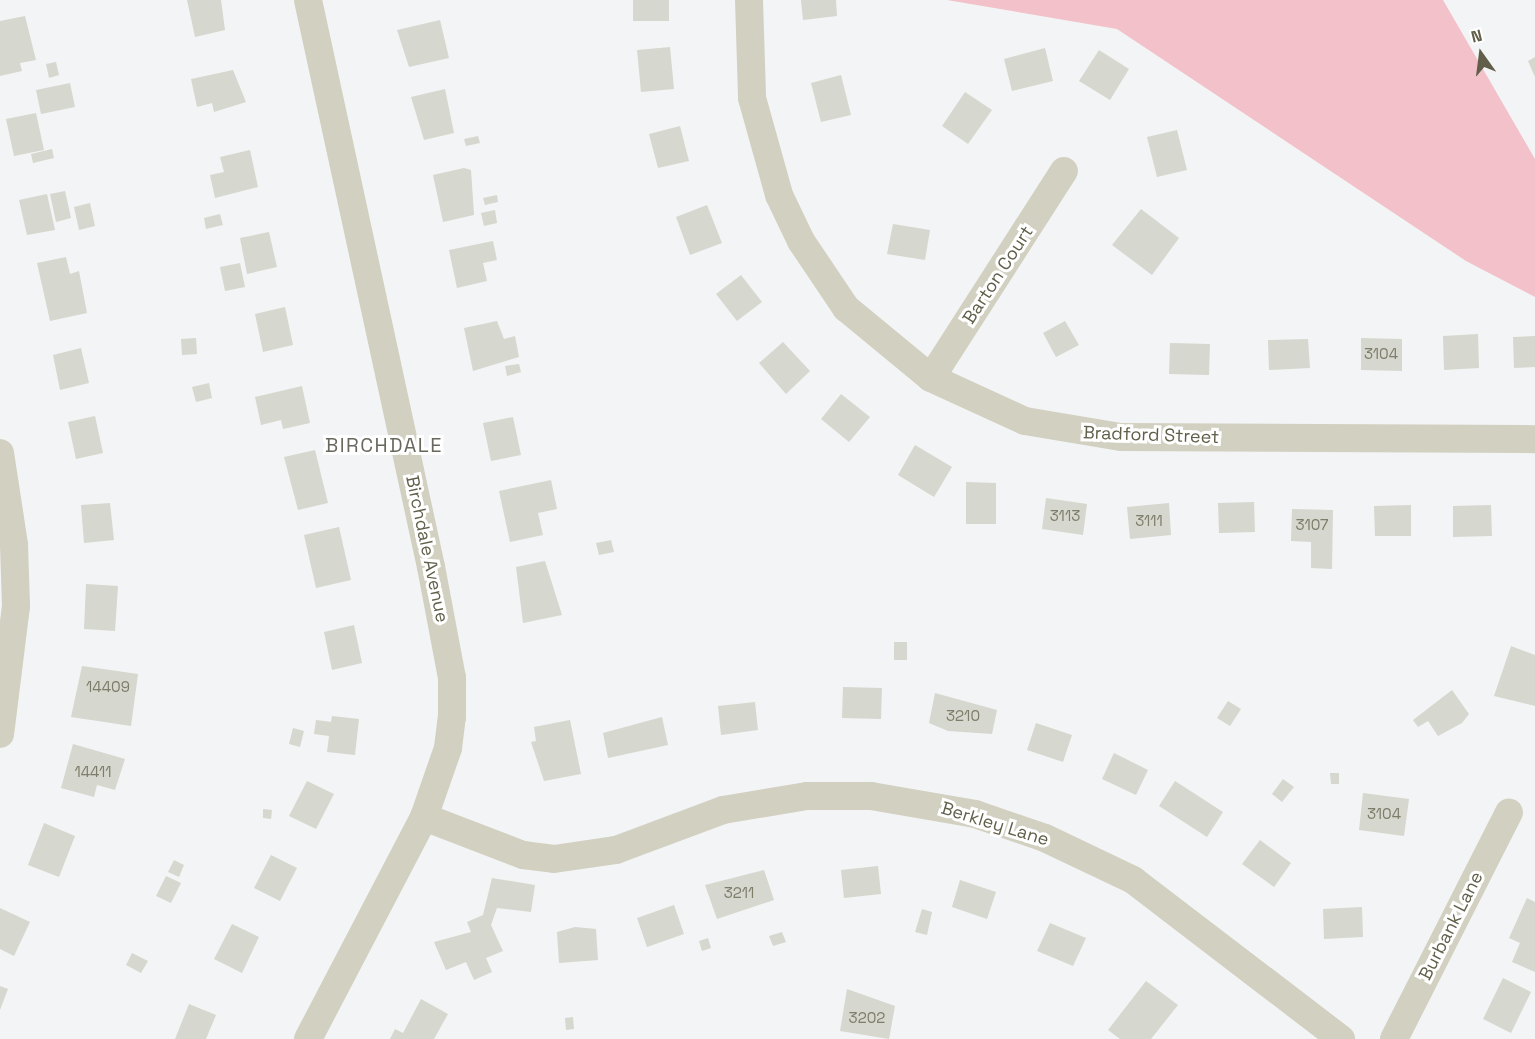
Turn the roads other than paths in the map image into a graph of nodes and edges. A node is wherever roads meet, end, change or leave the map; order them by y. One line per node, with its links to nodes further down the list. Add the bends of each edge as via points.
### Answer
1 (308, 0): 10 (street, Birchdale Avenue, via 452,678 448,748)
2 (749, 0): 4 (street, Bradford Street, via 752,98 763,147 788,214 846,308)
3 (1064, 171): 4 (street, Barton Court)
4 (931, 378): 5 (street, Bradford Street, via 1025,421 1122,437)
5 (1535, 439)
6 (0, 453): 7 (street, via 14,545)
7 (6, 665): 8 (street)
8 (0, 734)
9 (1509, 812): 13 (street, Burbank Lane)
10 (424, 817): 11 (street, Birchdale Avenue); 12 (street, Berkley Lane, via 523,855 554,859 616,850 723,810 807,796 871,796 975,814 1045,838 1133,880)
11 (308, 1039)
12 (1341, 1039)
13 (1394, 1039)

